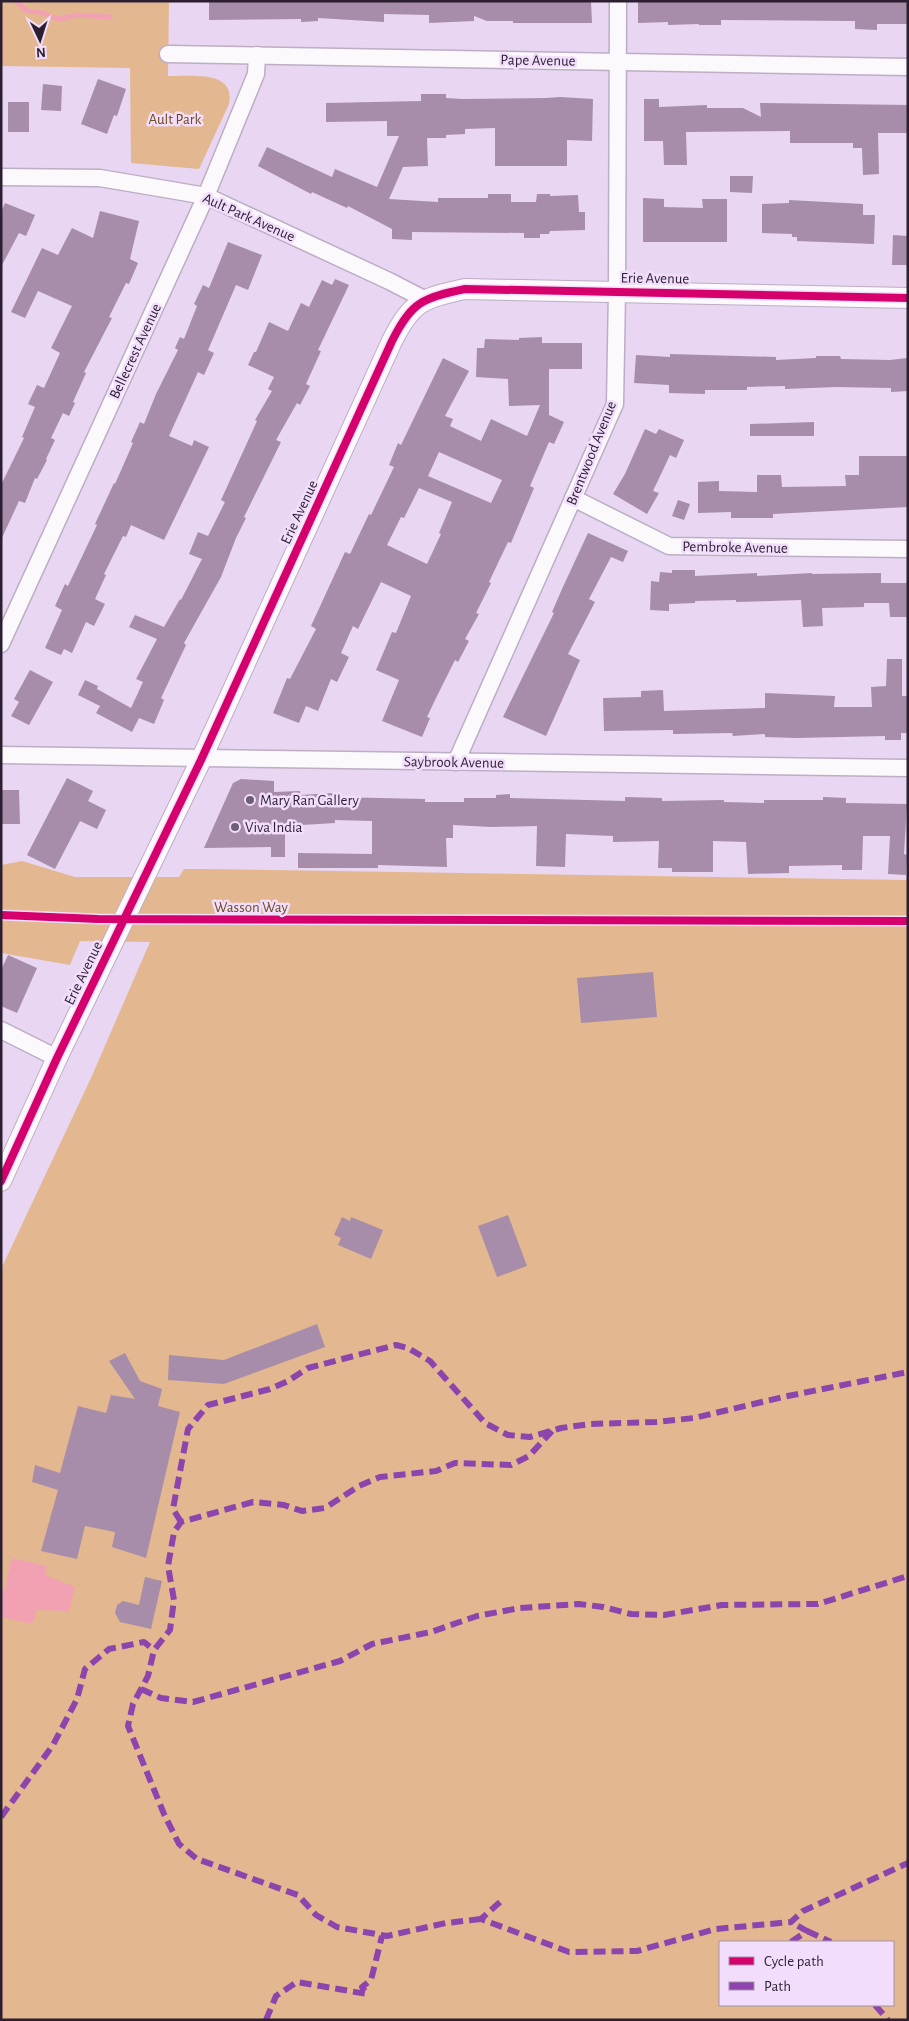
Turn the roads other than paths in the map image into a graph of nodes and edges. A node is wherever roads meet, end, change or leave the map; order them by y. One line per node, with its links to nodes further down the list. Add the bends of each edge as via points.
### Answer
1 (618, 1): 4 (street, Brentwood Avenue)
2 (168, 54): 3 (street, Pape Avenue)
3 (257, 55): 4 (street, Pape Avenue); 7 (street, Bellecrest Avenue, via 256,74)
4 (618, 61): 5 (street, Pape Avenue); 8 (street, Brentwood Avenue)
5 (908, 67)
6 (1, 177): 7 (street, Ault Park Avenue, via 100,178)
7 (206, 196): 10 (street, Ault Park Avenue, via 389,280); 13 (street, Bellecrest Avenue)
8 (617, 291): 9 (street, Erie Avenue); 10 (street, Erie Avenue, via 465,288); 11 (street, Brentwood Avenue, via 615,404)
9 (908, 298)
10 (424, 300): 15 (street, Erie Avenue, via 410,310 392,341)
11 (573, 498): 12 (street, Pembroke Avenue, via 669,546); 16 (street, Brentwood Avenue)
12 (908, 549)
13 (1, 644)
14 (1, 756): 15 (street, Saybrook Avenue)
15 (201, 760): 16 (street, Saybrook Avenue); 19 (street, Erie Avenue)
16 (456, 762): 17 (street, Saybrook Avenue)
17 (908, 768)
18 (1, 1030): 19 (street)
19 (57, 1058): 20 (street, Erie Avenue)
20 (1, 1182)

